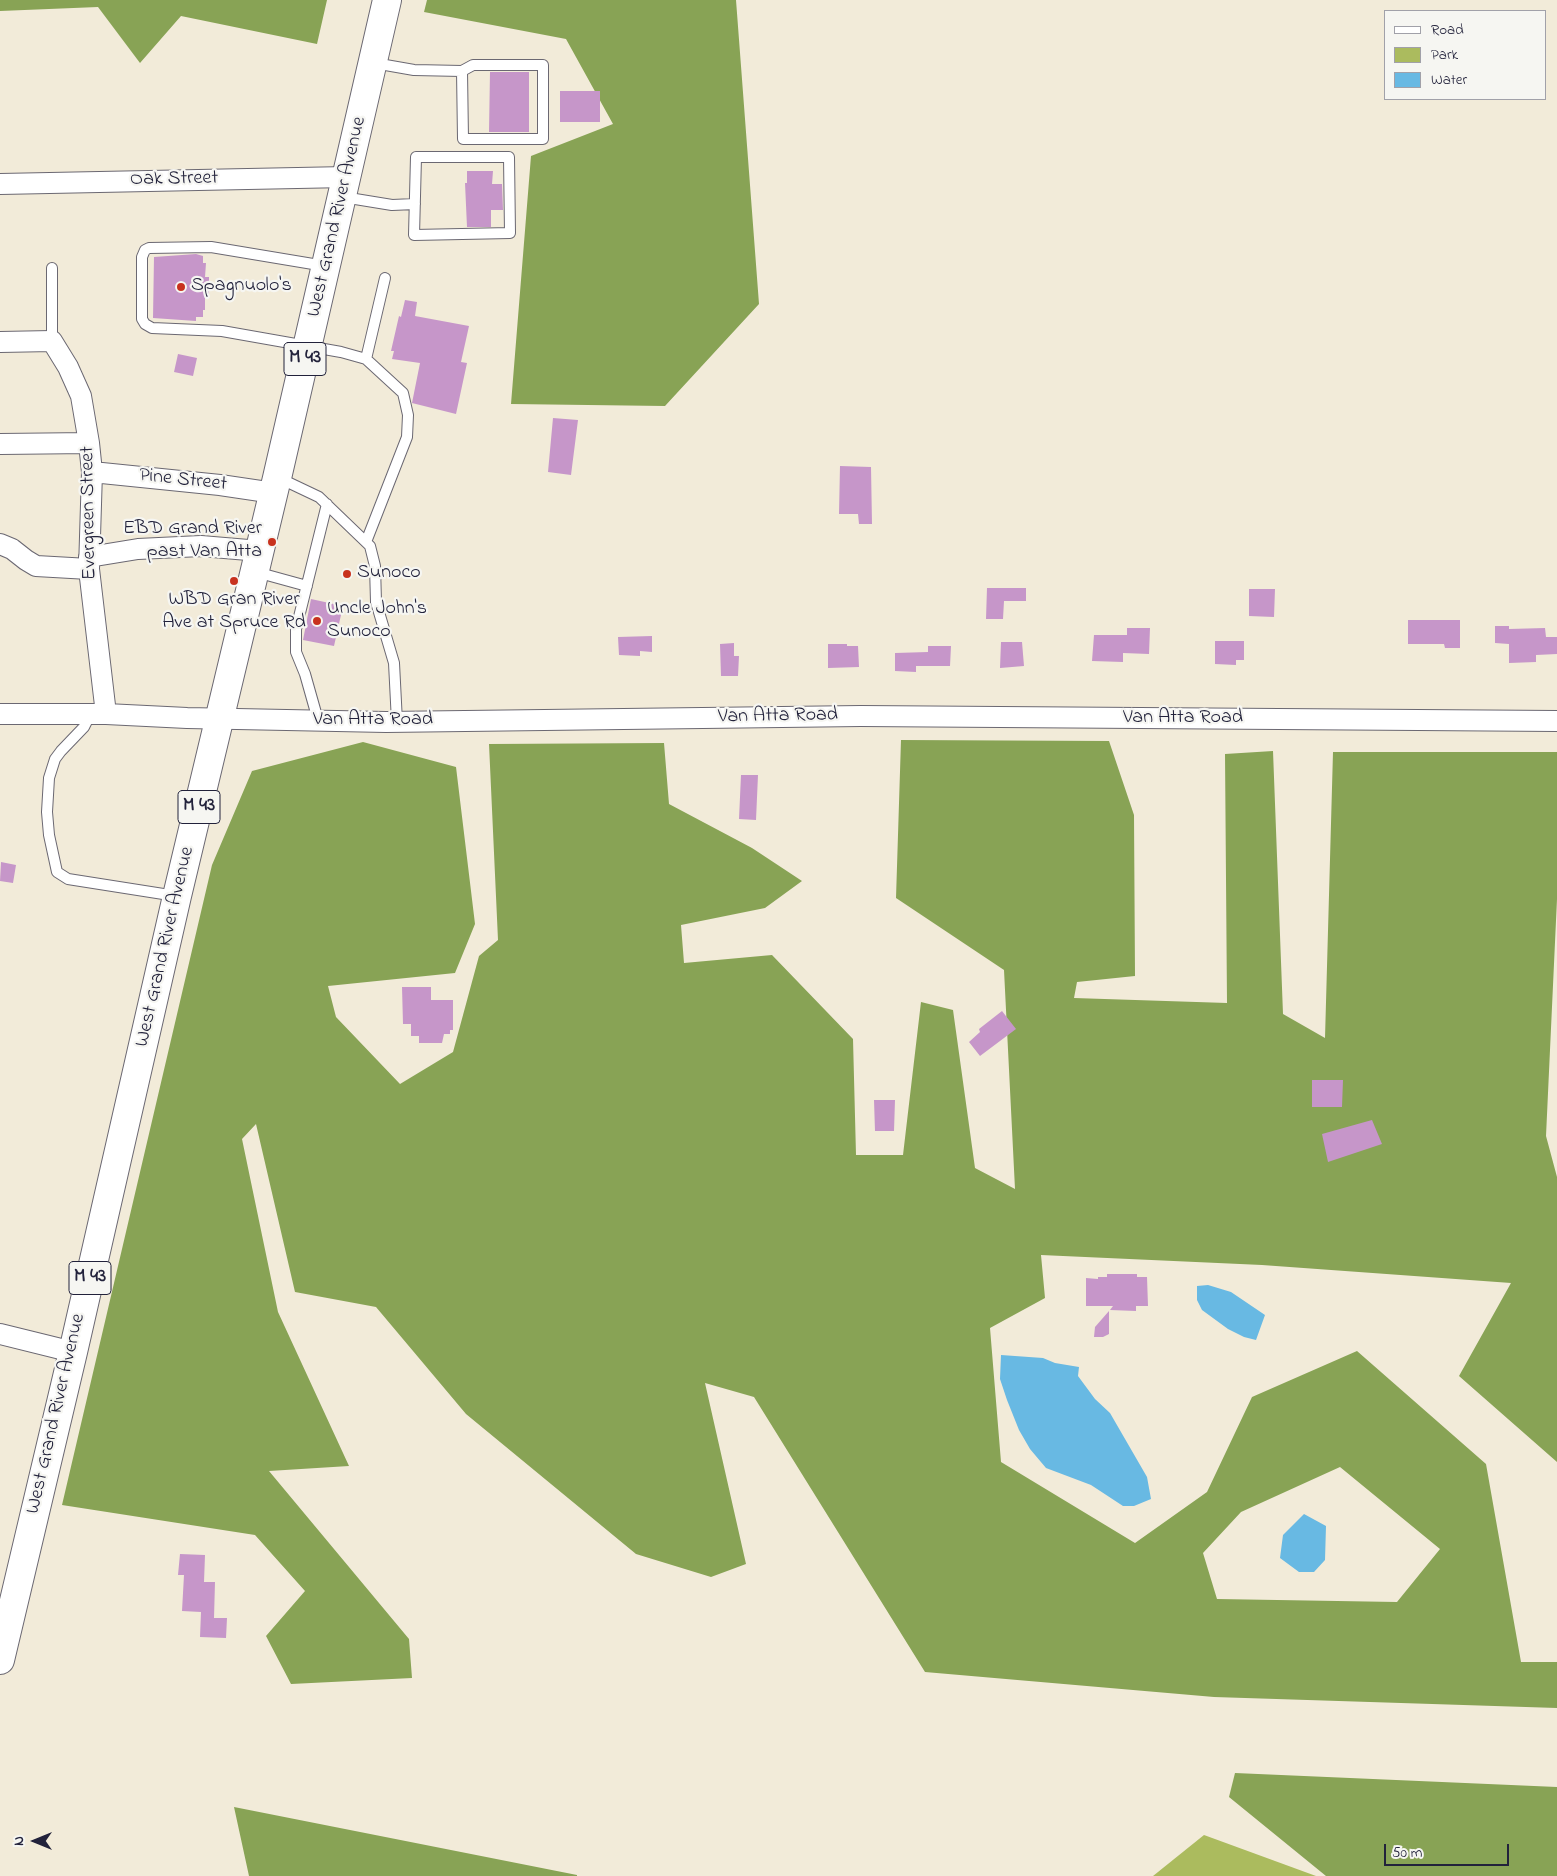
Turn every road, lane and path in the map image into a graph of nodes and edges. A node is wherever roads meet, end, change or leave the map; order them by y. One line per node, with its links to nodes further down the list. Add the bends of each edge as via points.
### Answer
1 (387, 0): 2 (main road, West Grand River Avenue / M 43)
2 (373, 63): 3 (lane, via 414,70); 5 (main road, West Grand River Avenue / M 43)
3 (462, 72): 3 (lane, via 463,139 543,138 543,65 472,65)
4 (0, 184): 5 (street, Oak Street)
5 (345, 187): 6 (lane, via 392,205); 7 (main road, West Grand River Avenue / M 43)
6 (415, 204): 6 (lane, via 414,235 510,233 509,158 416,157)
7 (326, 266): 12 (main road, West Grand River Avenue / M 43); 12 (lane, via 211,247 153,247 145,250 142,256 142,319 148,327 222,331)
8 (52, 268): 10 (lane)
9 (385, 278): 13 (lane)
10 (52, 341): 11 (street); 14 (street, Evergreen Street, via 81,396)
11 (0, 342)
12 (308, 347): 13 (lane); 17 (main road, West Grand River Avenue / M 43)
13 (366, 359): 19 (lane, via 403,394 408,415 407,437)
14 (89, 443): 15 (street); 16 (street, Evergreen Street)
15 (0, 444)
16 (92, 472): 17 (street, Pine Street, via 228,486); 22 (street, Evergreen Street)
17 (275, 485): 18 (lane, via 319,497); 21 (main road, West Grand River Avenue / M 43)
18 (327, 504): 19 (lane); 23 (lane)
19 (366, 542): 29 (lane, via 375,566 376,602 394,663)
20 (0, 544): 22 (street, via 36,566)
21 (258, 562): 22 (street, via 201,546 138,549); 23 (lane); 26 (main road, West Grand River Avenue / M 43)
22 (89, 563): 25 (street, Evergreen Street)
23 (307, 586): 27 (lane, via 296,630 296,652)
24 (0, 714): 25 (street, Van Atta Road)
25 (99, 714): 26 (street, Van Atta Road); 30 (lane, via 61,751 49,778 49,835 57,872 68,879)
26 (220, 718): 27 (street, Van Atta Road); 30 (main road, West Grand River Avenue / M 43)
27 (318, 720): 29 (street, Van Atta Road)
28 (1557, 721): 29 (street, Van Atta Road, via 861,716)
29 (397, 722)
30 (177, 896): 32 (main road, West Grand River Avenue / M 43)
31 (0, 1334): 32 (street)
32 (73, 1352): 33 (main road, West Grand River Avenue / M 43)
33 (0, 1660)

